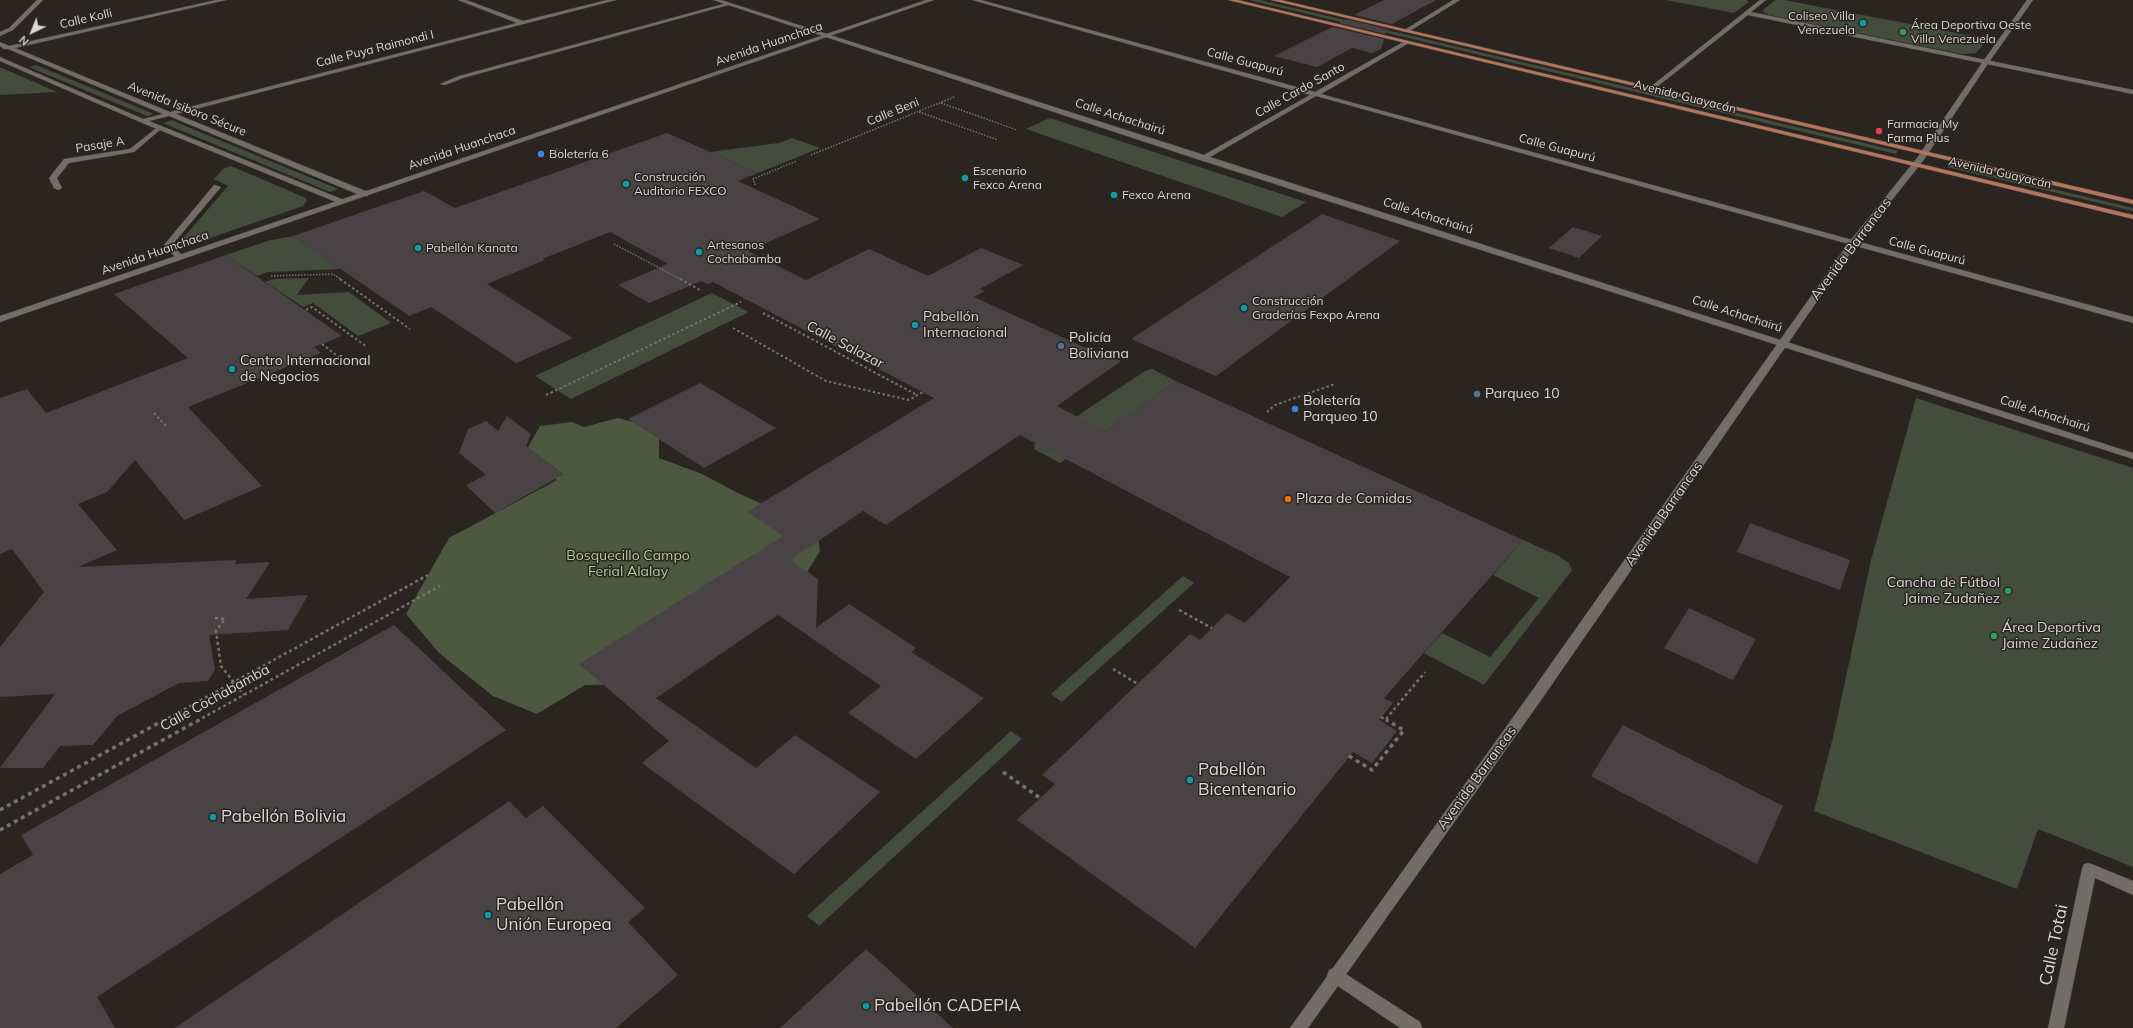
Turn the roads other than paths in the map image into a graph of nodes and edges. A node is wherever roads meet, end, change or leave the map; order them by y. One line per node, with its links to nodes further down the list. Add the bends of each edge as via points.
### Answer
1 (40, 0): 17 (street, via 11,29)
2 (223, 0): 21 (street, Calle Kolli)
3 (461, 0): 15 (street)
4 (613, 0): 15 (street, Calle Puya Raimondi I)
5 (716, 0): 13 (street, Calle Achachairú)
6 (932, 0): 18 (street, Avenida Huanchaca)
7 (975, 0): 29 (street, Calle Guapurú)
8 (1231, 0): 19 (main road, Avenida Guayacán)
9 (1274, 0): 16 (main road, Avenida Guayacán)
10 (1457, 0): 16 (street)
11 (1763, 0): 14 (street)
12 (2030, 0): 25 (street, Avenida Barrancas)
13 (729, 4): 18 (street, Calle Achachairú); 26 (street)
14 (1746, 13): 25 (street); 27 (street)
15 (522, 23): 30 (street, Calle Puya Raimondi I)
16 (1406, 31): 27 (main road, Avenida Guayacán)
17 (0, 34)
18 (828, 36): 34 (street, Calle Achachairú); 38 (street, Avenida Huanchaca)
19 (1407, 42): 29 (street, Calle Cardo Santo); 35 (main road, Avenida Guayacán)
20 (0, 44): 21 (street, Avenida Isiboro Sécure)
21 (8, 48): 22 (street, Calle Kolli); 23 (street, Avenida Isiboro Sécure)
22 (0, 50)
23 (20, 53): 24 (street); 30 (street, Avenida Isiboro Sécure)
24 (0, 59): 31 (street, Avenida Isiboro Sécure)
25 (1986, 61): 28 (street); 33 (street, Avenida Barrancas)
26 (443, 84)
27 (1651, 89): 33 (main road, Avenida Guayacán)
28 (2133, 92)
29 (1316, 94): 34 (street, Calle Cardo Santo); 42 (street, Calle Guapurú)
30 (167, 113): 31 (street, Calle Puya Raimondi I); 38 (street, Avenida Isiboro Sécure)
31 (142, 121): 32 (street, Avenida Isiboro Sécure)
32 (159, 128): 36 (street, Pasaje A, via 132,151 67,162 53,178); 39 (street, Avenida Isiboro Sécure)
33 (1924, 153): 35 (street, Avenida Barrancas); 40 (main road, Avenida Guayacán)
34 (1203, 158): 46 (street, Calle Achachairú)
35 (1915, 165): 41 (main road, Avenida Guayacán); 42 (street, Avenida Barrancas)
36 (58, 188)
37 (217, 188): 43 (street, via 168,246)
38 (365, 194): 39 (street, Avenida Huanchaca)
39 (341, 202): 43 (street, Avenida Huanchaca)
40 (2133, 202)
41 (2133, 217)
42 (1853, 243): 45 (street, Calle Guapurú); 46 (street, Avenida Barrancas)
43 (180, 257): 44 (street, Avenida Huanchaca)
44 (0, 319)
45 (2133, 320)
46 (1782, 342): 47 (street, Calle Achachairú); 49 (street, Avenida Barrancas, via 1534,699)
47 (2133, 456)
48 (2133, 888): 52 (street, Calle Totai, via 2089,869)
49 (1335, 975): 50 (street, Avenida Barrancas); 51 (street)
50 (1298, 1028)
51 (1414, 1028)
52 (2056, 1028)

